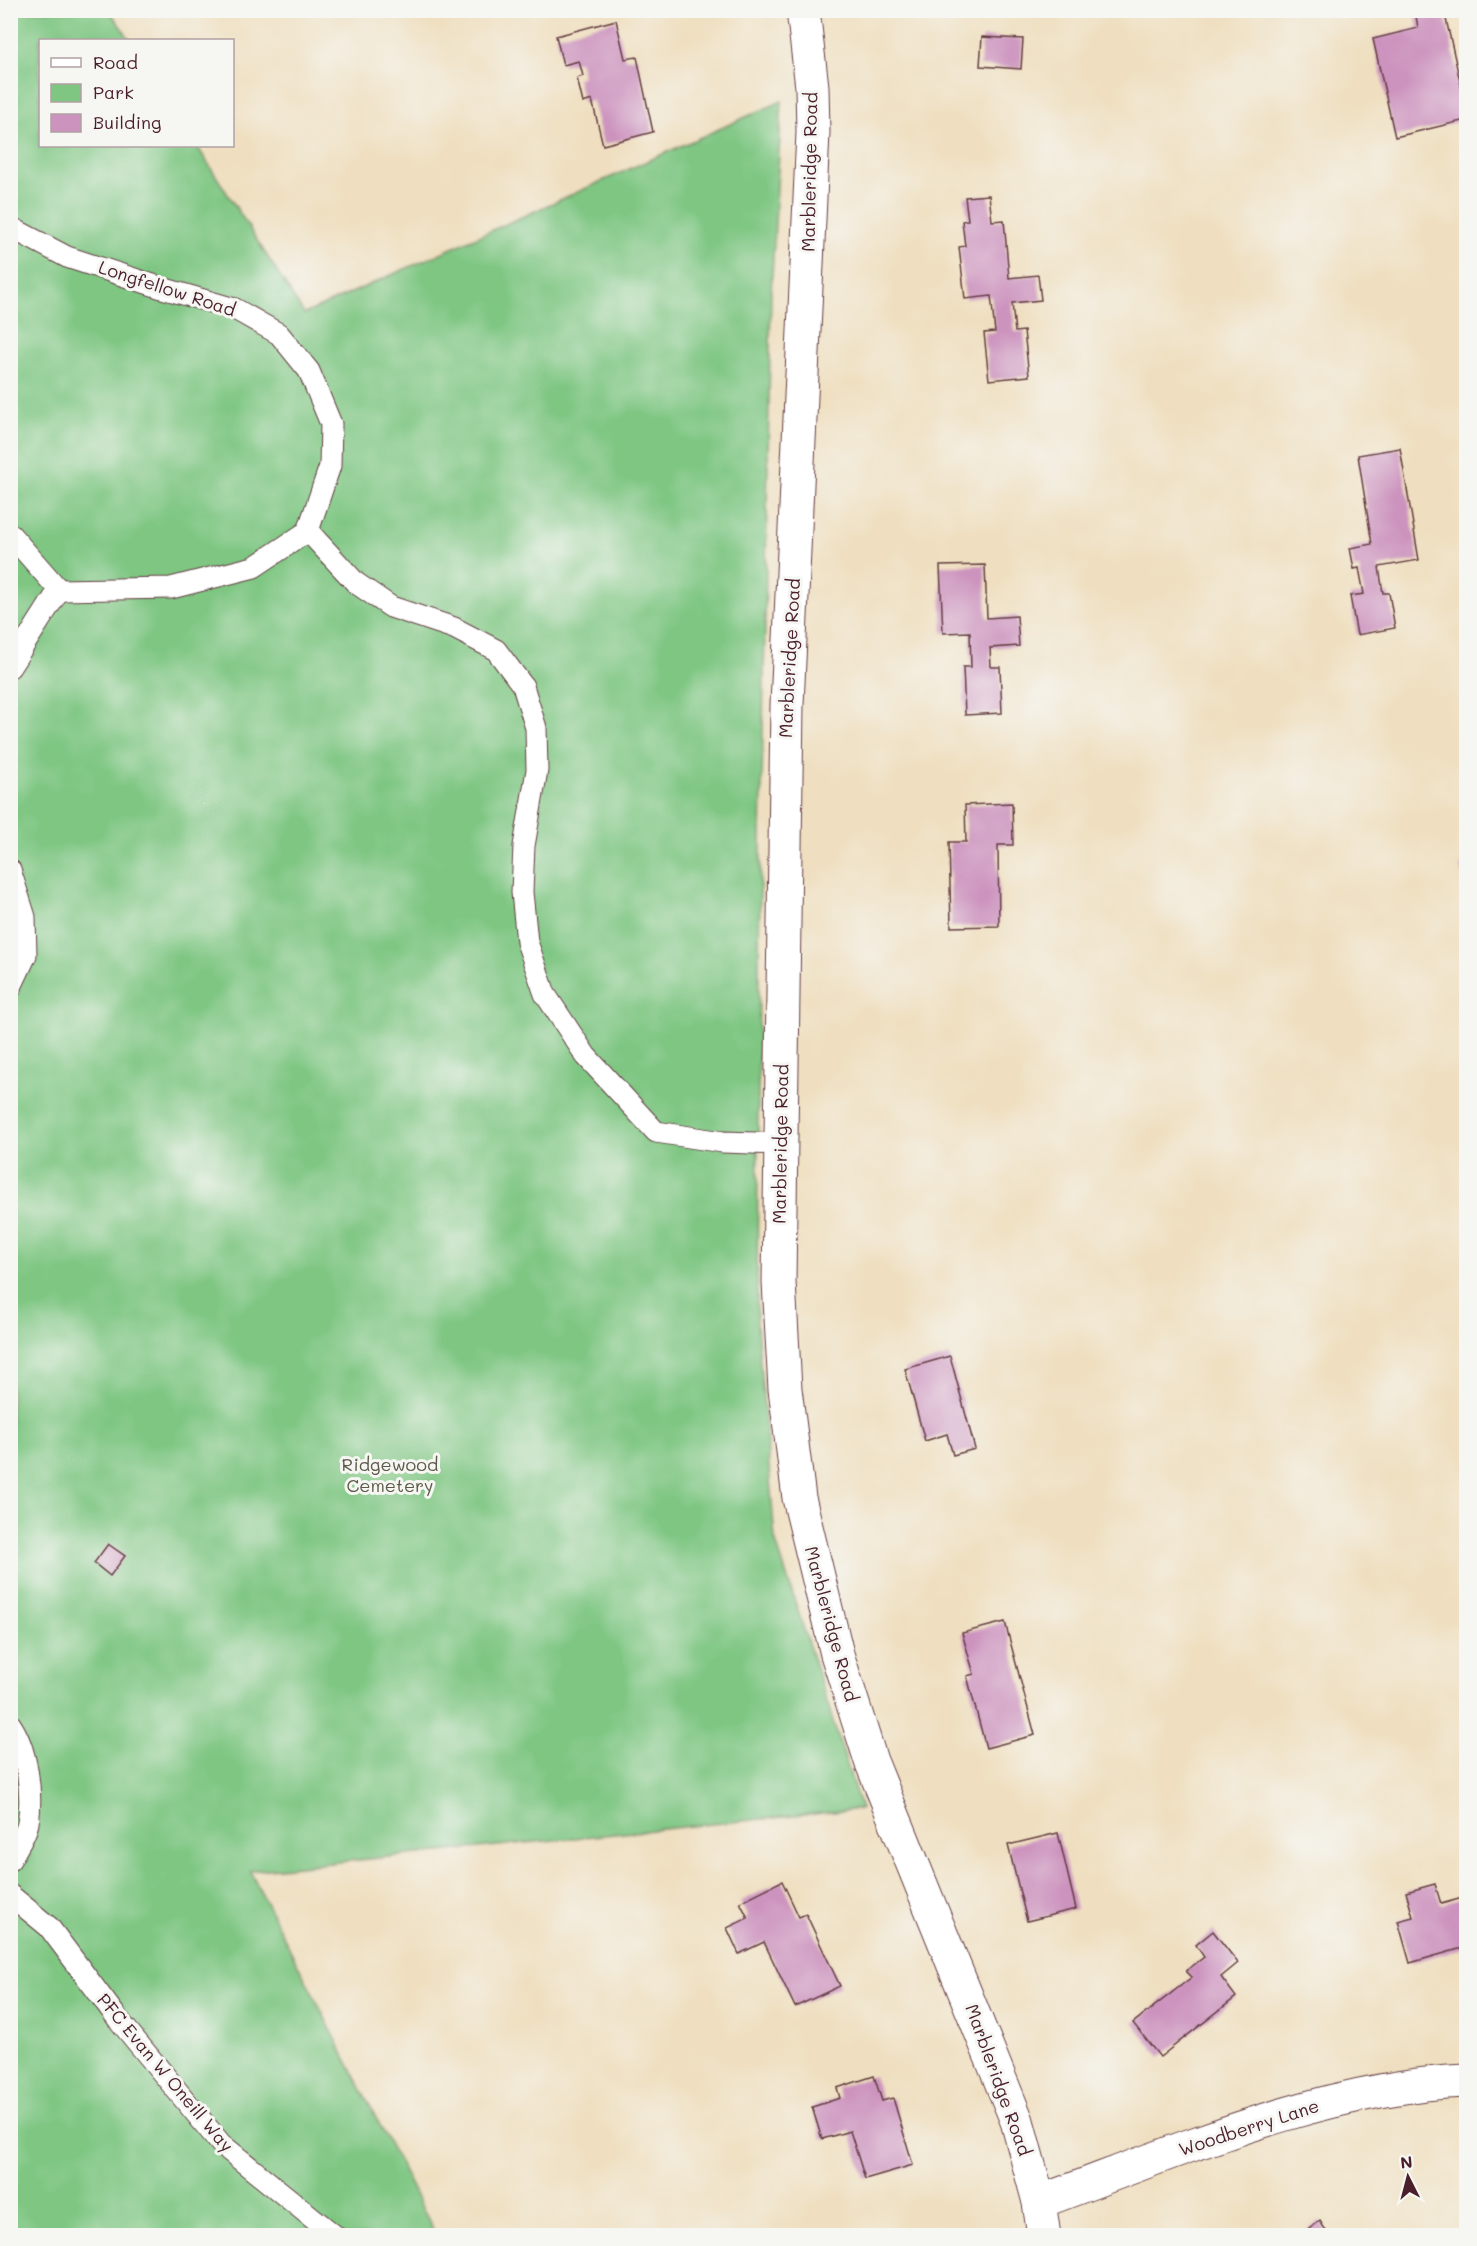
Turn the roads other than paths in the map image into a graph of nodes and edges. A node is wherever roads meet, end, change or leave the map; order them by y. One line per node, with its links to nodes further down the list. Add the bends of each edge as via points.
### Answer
1 (803, 10): 9 (street, Marbleridge Road, via 813,132 787,705)
2 (10, 228): 3 (lane, Longfellow Road, via 67,257 235,309 279,334 309,371 331,424 330,466)
3 (308, 531): 5 (lane, via 254,567 171,588); 9 (lane, via 356,583 391,608 454,628 496,650 523,686 536,728 537,770 524,857 522,892 527,942 545,994 586,1056 656,1132 723,1142)
4 (10, 534): 5 (lane)
5 (59, 590): 6 (lane)
6 (10, 668)
7 (10, 870): 8 (lane, via 25,917 26,955)
8 (10, 989)
9 (782, 1144): 14 (street, Marbleridge Road, via 779,1282 785,1389 799,1498 817,1578 871,1761 1017,2121)
10 (10, 1724): 11 (lane, via 18,1734 28,1780 28,1824)
11 (10, 1860)
12 (10, 1896): 15 (lane, PFC Evan W Oneill Way, via 49,1927 117,2019 221,2144)
13 (1467, 2081): 14 (street, Woodberry Lane, via 1339,2099 1203,2142)
14 (1039, 2202): 16 (street, Marbleridge Road)
15 (335, 2235)
16 (1044, 2235)

